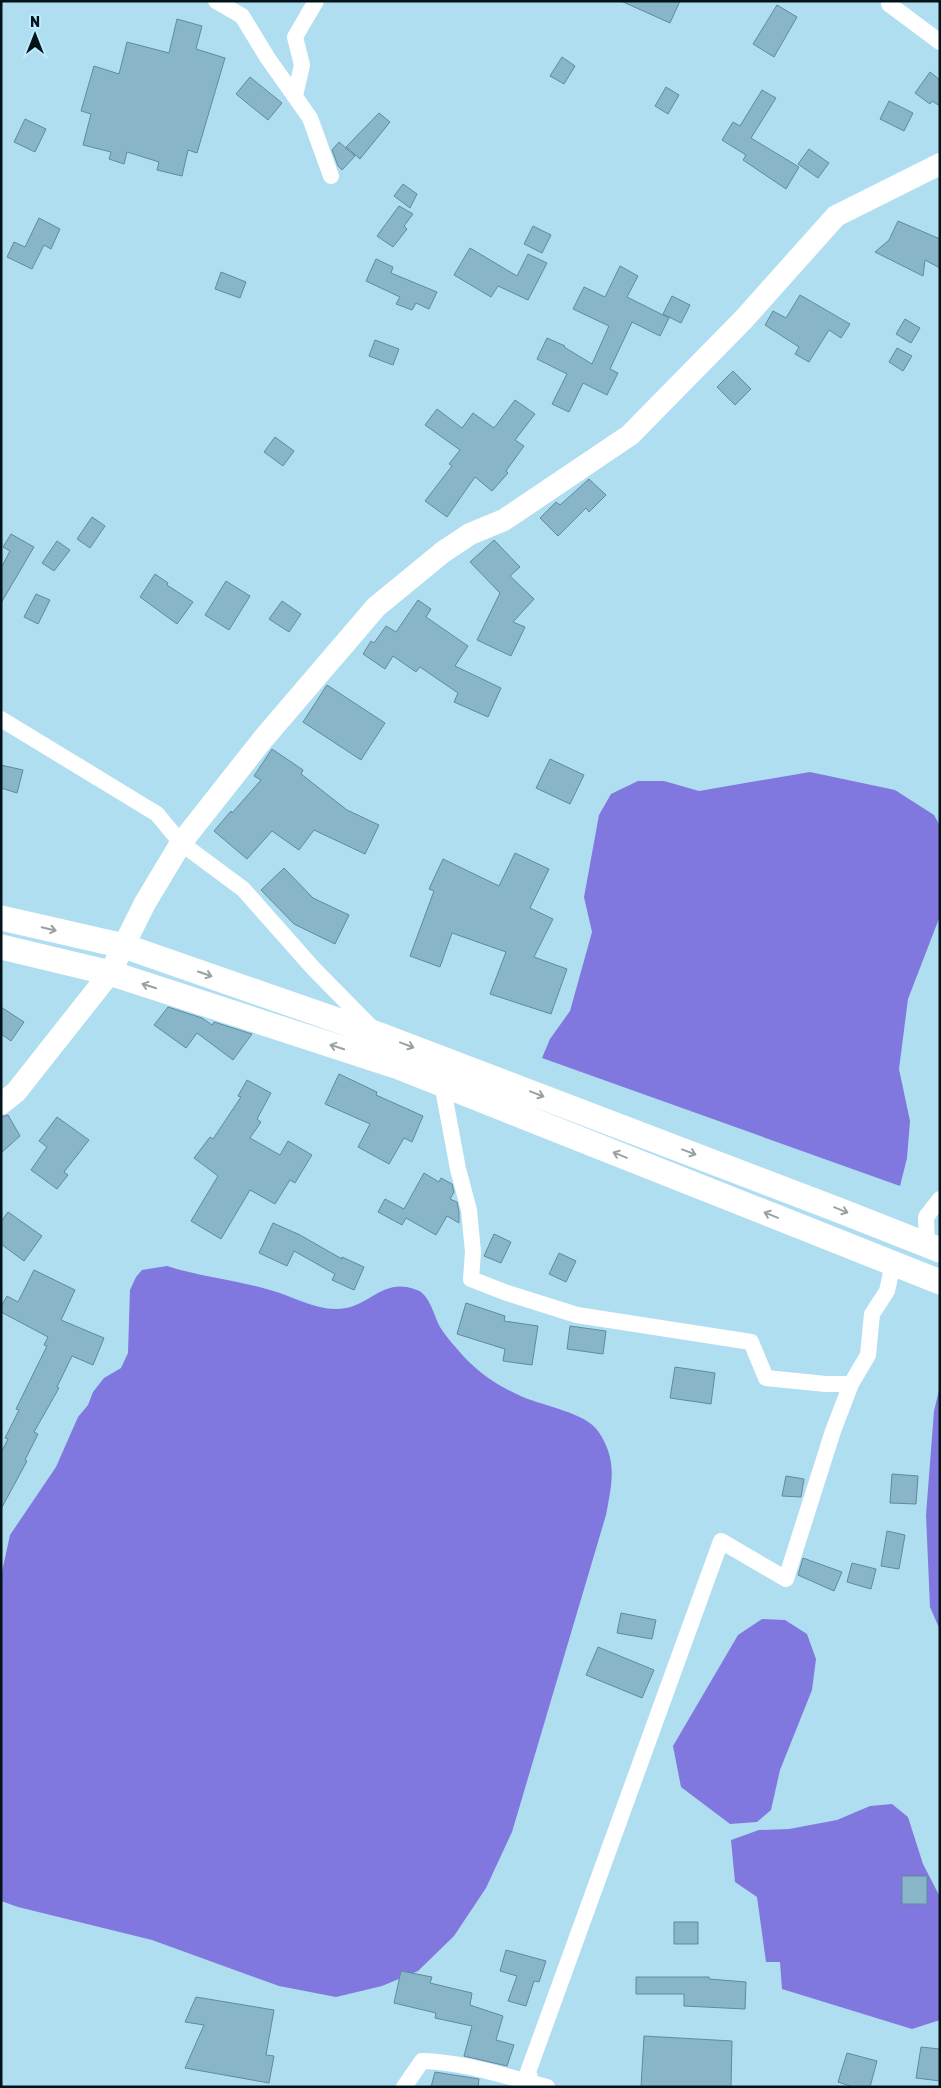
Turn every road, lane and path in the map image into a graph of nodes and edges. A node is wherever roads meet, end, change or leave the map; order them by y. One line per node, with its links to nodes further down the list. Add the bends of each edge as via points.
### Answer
1 (216, 1): 5 (street, via 242,16)
2 (316, 1): 5 (street, via 295,37 302,66)
3 (890, 4): 4 (street)
4 (940, 42)
5 (295, 96): 7 (street, via 310,118)
6 (940, 164): 9 (main road, via 836,216 744,320 630,435 504,520 470,534 443,552 376,607 317,674)
7 (331, 176)
8 (1, 718): 9 (street, via 157,814)
9 (181, 843): 11 (main road); 14 (street, via 243,889 313,968)
10 (1, 918): 11 (main road, one-way to 11)
11 (124, 946): 13 (main road); 14 (main road, one-way to 14)
12 (1, 947): 13 (main road)
13 (110, 973): 16 (main road, one-way to 13, via 396,1066); 17 (main road, via 16,1092)
14 (378, 1034): 15 (main road, one-way to 15)
15 (441, 1058): 16 (street); 19 (main road, one-way to 19)
16 (440, 1085): 20 (main road, one-way to 16); 22 (street, via 469,1210 473,1252 471,1279 577,1315 751,1342 766,1378)
17 (1, 1104)
18 (940, 1199): 19 (street, via 926,1218)
19 (934, 1248)
20 (893, 1264): 21 (main road); 22 (street, via 887,1291 872,1314 868,1356)
21 (940, 1282)
22 (851, 1384): 23 (street, via 786,1579 721,1541 528,2072)
23 (540, 2085): 24 (street, via 446,2061 422,2061)
24 (404, 2087)

